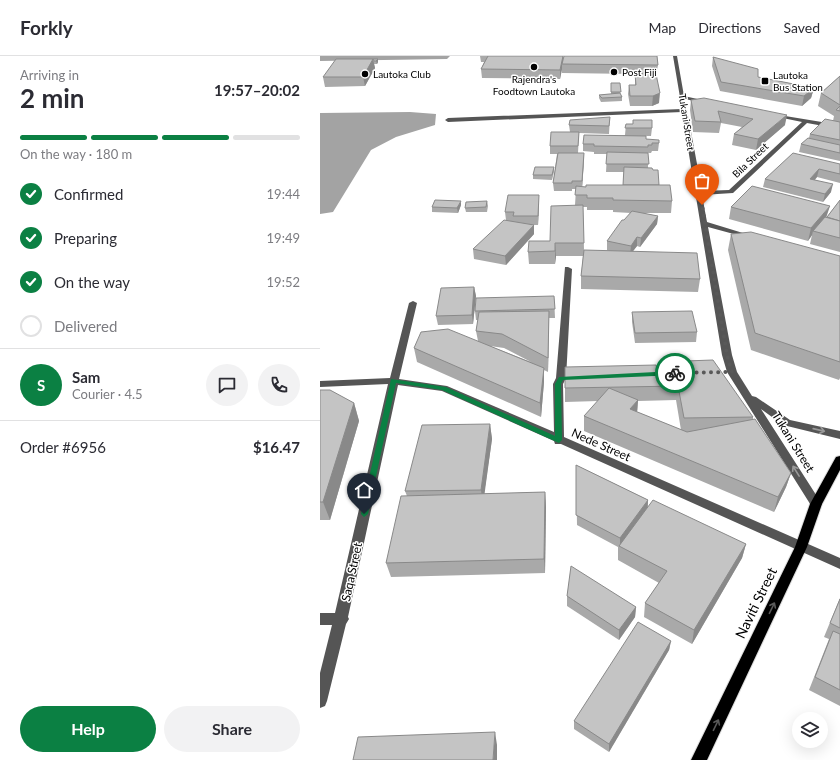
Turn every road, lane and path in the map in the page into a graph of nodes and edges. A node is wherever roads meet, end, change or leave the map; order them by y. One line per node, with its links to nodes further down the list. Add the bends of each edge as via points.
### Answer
1 (675, 56): 2 (street, Tukani Street)
2 (683, 97): 3 (street); 4 (street, Tukani Street)
3 (714, 103)
4 (684, 110): 6 (street); 9 (street, Tukani Street)
5 (767, 113): 7 (street)
6 (448, 120)
7 (806, 120): 8 (street); 9 (street, Bila Street, via 731,192)
8 (840, 127)
9 (699, 193): 10 (street, Tukani Street)
10 (706, 224): 11 (street); 18 (street, Tukani Street, via 728,372)
11 (758, 239)
12 (568, 269): 15 (street, via 562,299)
13 (413, 303): 16 (street, Saqa Street)
14 (573, 376): 15 (street)
15 (561, 378): 20 (street, via 558,384)
16 (393, 381): 17 (street, Nede Street); 20 (street, Nede Street, via 444,388); 26 (street, Saqa Street)
17 (320, 384)
18 (748, 395): 19 (street, Tukani Street, one-way to 19, via 787,423); 22 (street, Tukani Street, one-way to 18)
19 (840, 435)
20 (559, 440): 23 (street, Nede Street)
21 (840, 460): 22 (main road, Naviti Street)
22 (816, 504): 23 (main road, Naviti Street)
23 (801, 547): 24 (street, Nede Street); 28 (main road, Naviti Street, one-way to 23)
24 (840, 564)
25 (320, 619): 26 (street)
26 (342, 619): 27 (street, Saqa Street)
27 (320, 701)
28 (699, 760)

